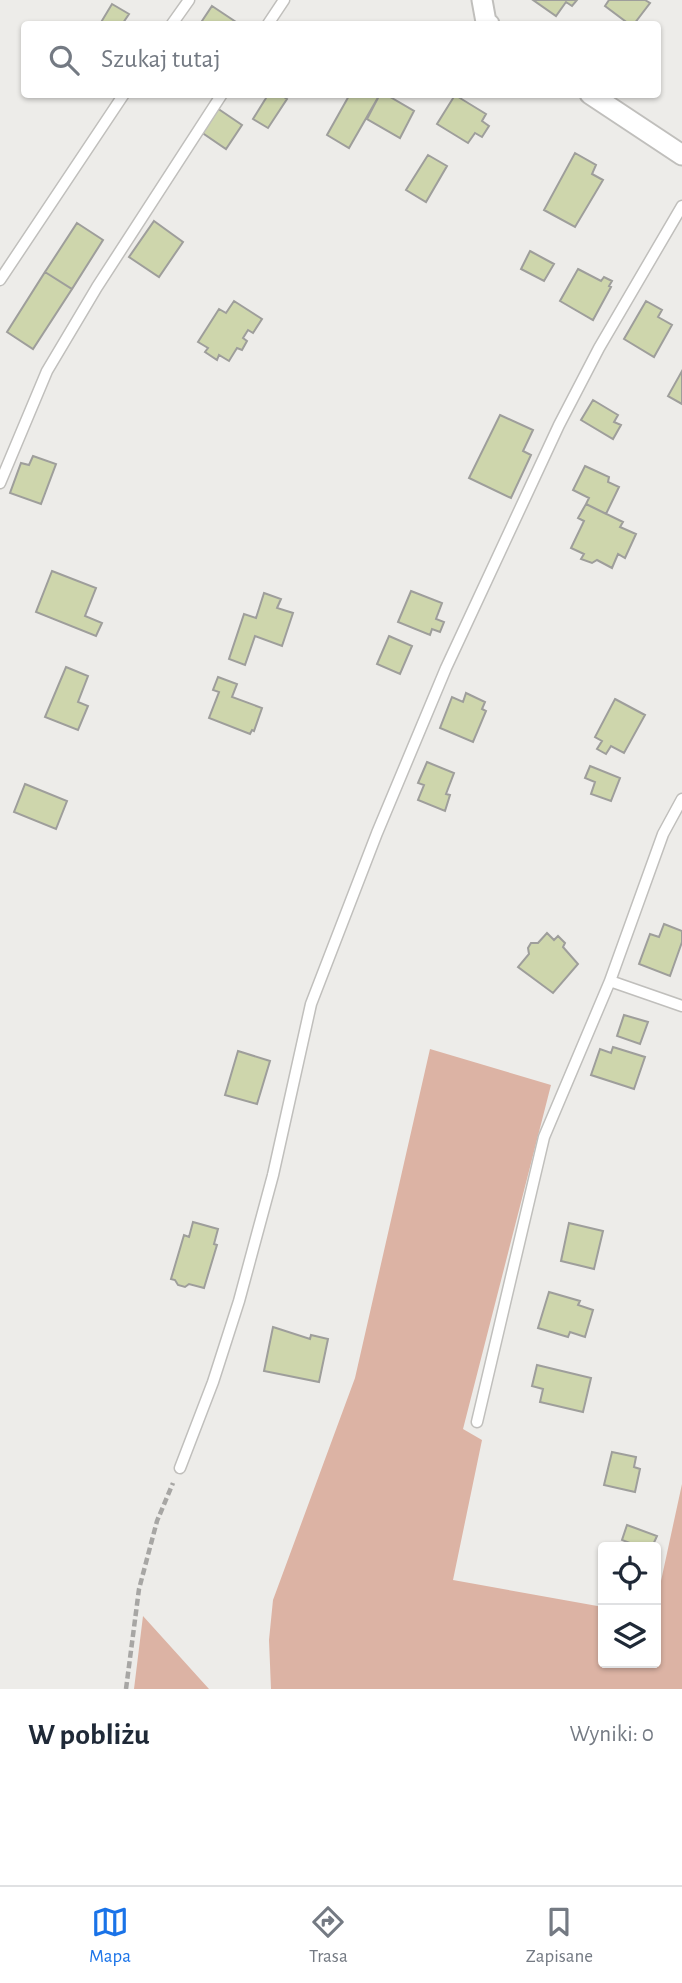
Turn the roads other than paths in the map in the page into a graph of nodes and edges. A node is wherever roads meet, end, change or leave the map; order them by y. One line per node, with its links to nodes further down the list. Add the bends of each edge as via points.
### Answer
1 (189, 0): 4 (lane)
2 (284, 0): 5 (lane)
3 (482, 0): 6 (street)
4 (174, 21)
5 (270, 21)
6 (486, 21)
7 (121, 98): 12 (lane)
8 (219, 98): 13 (lane, via 47,371)
9 (596, 98): 10 (street)
10 (682, 155)
11 (682, 206): 18 (lane, via 559,425 446,668 377,833 311,1004 239,1301)
12 (0, 280)
13 (0, 483)
14 (682, 799): 15 (lane, via 663,834)
15 (610, 981): 16 (lane); 17 (lane, via 544,1137)
16 (682, 1006)
17 (477, 1422)
18 (180, 1468)

